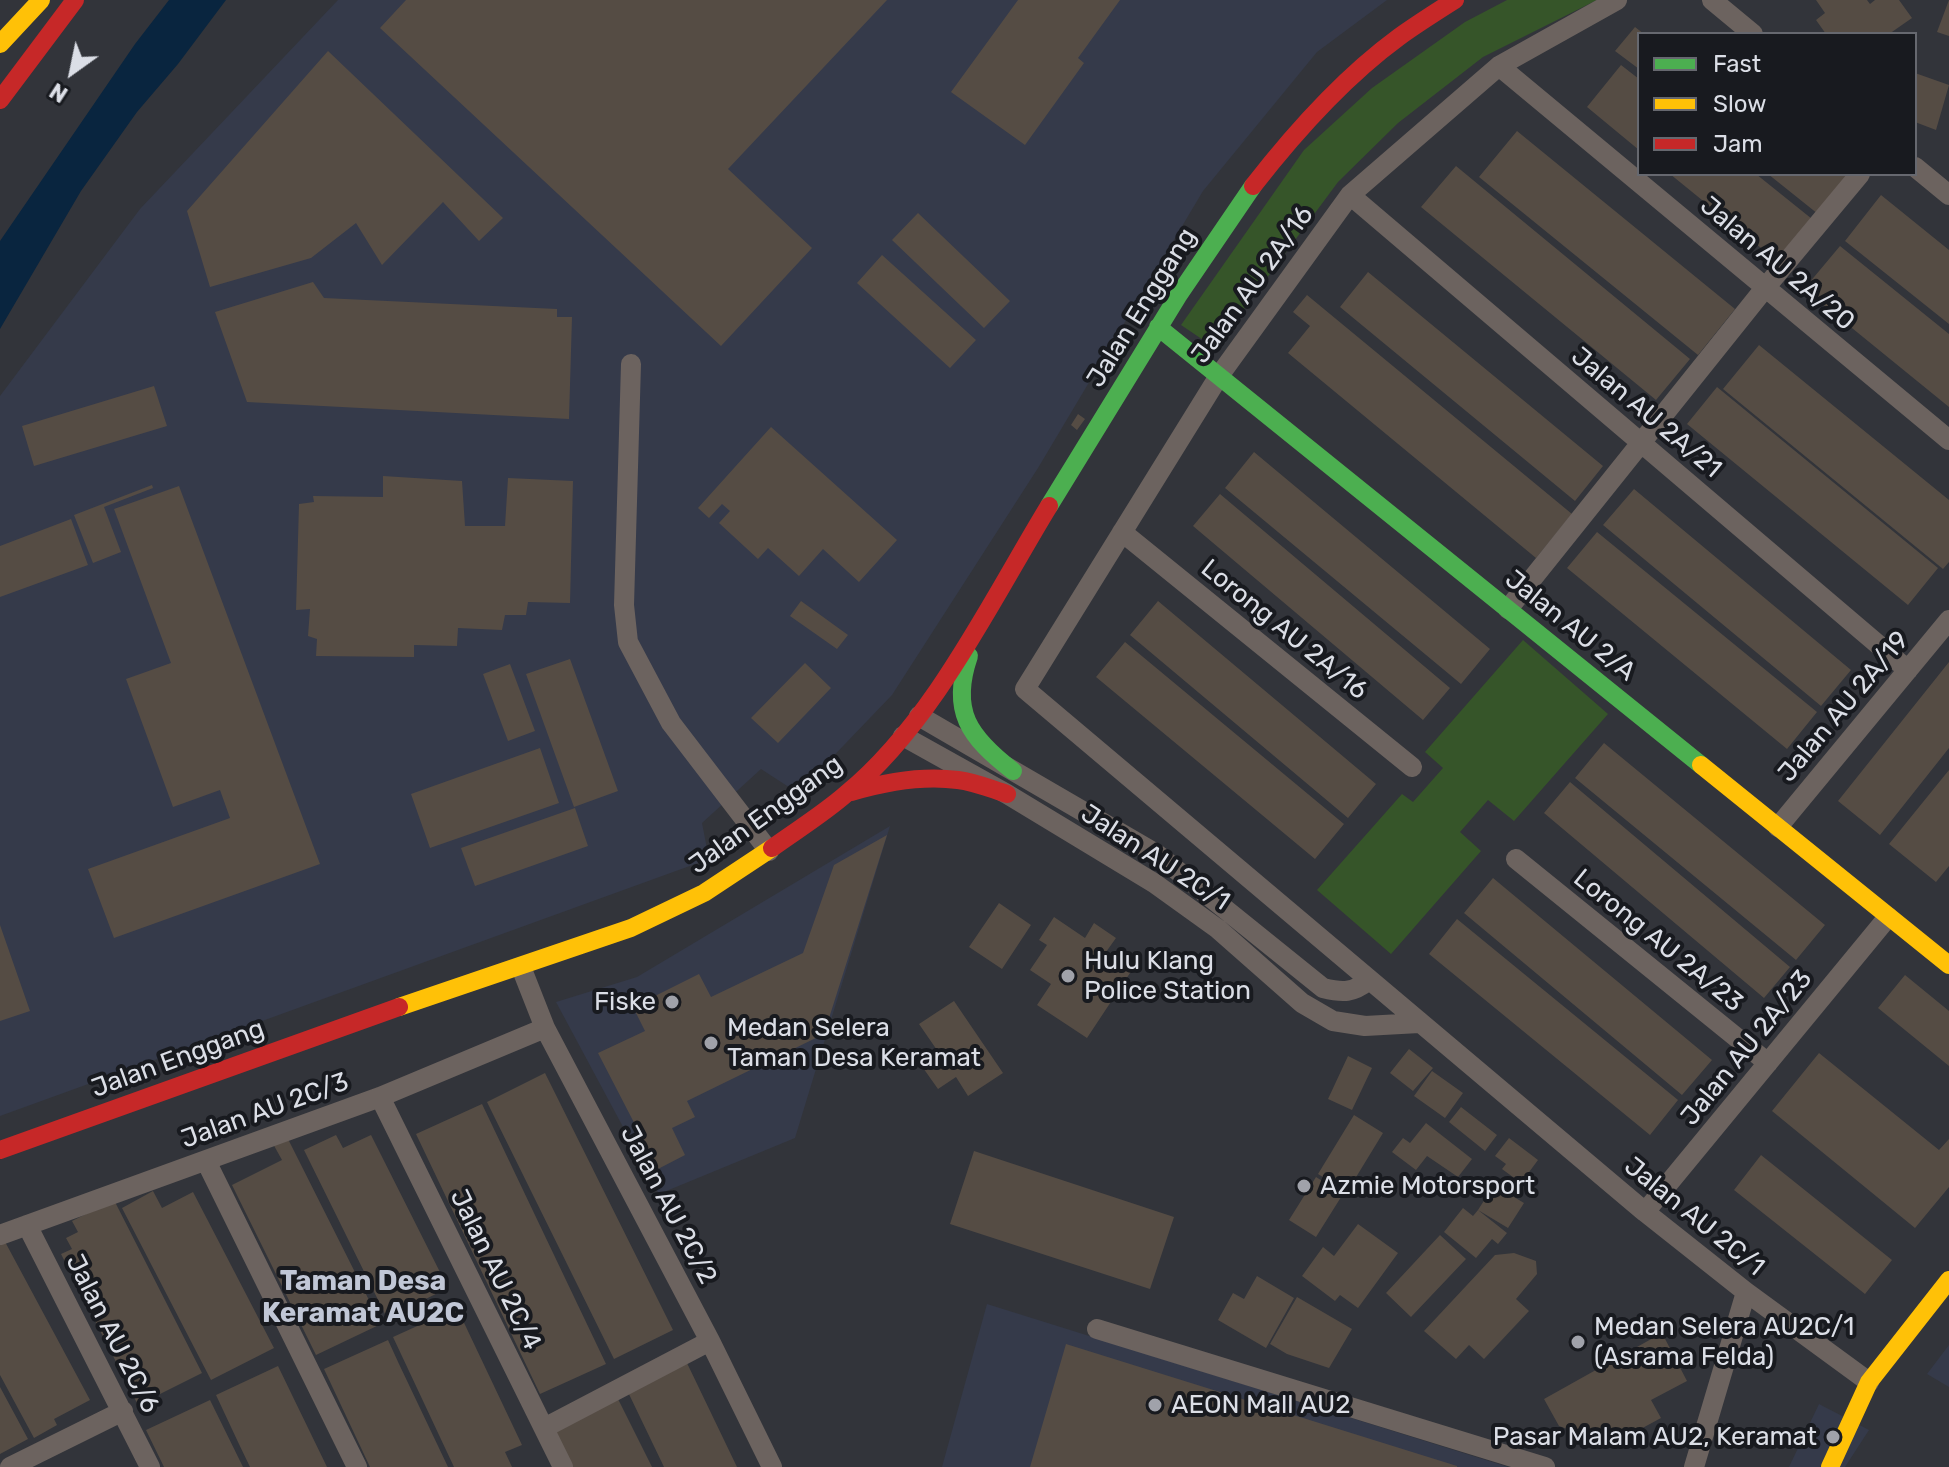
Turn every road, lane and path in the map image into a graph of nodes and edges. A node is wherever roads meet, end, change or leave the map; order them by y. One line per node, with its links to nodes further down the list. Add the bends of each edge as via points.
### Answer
1 (41, 0): 7 (main road)
2 (75, 0): 9 (main road)
3 (1455, 0): 15 (main road, Jalan Enggang, via 1383,50 1286,144)
4 (1617, 0): 8 (street, Jalan AU 2A/16)
5 (1712, 0): 6 (street)
6 (1751, 32)
7 (0, 44)
8 (1499, 66): 12 (street, Jalan AU 2A/16); 14 (street, Jalan AU 2A/20)
9 (0, 100)
10 (1917, 169): 13 (street)
11 (1858, 176): 14 (street)
12 (1350, 195): 17 (street, Jalan AU 2A/16); 19 (street, Jalan AU 2A/21)
13 (1949, 195)
14 (1765, 288): 18 (street, Jalan AU 2A/20); 19 (street)
15 (1158, 327): 17 (main road, Jalan AU 2/A); 22 (main road, Jalan Enggang)
16 (631, 364): 33 (street, via 624,605 628,642 671,723)
17 (1219, 376): 20 (street, Jalan AU 2A/16); 21 (main road, Jalan AU 2/A)
18 (1949, 440)
19 (1641, 443): 21 (street); 24 (street, Jalan AU 2A/21)
20 (1122, 532): 25 (street, Jalan AU 2A/16); 28 (street, Lorong AU 2A/16)
21 (1508, 609): 32 (main road, Jalan AU 2/A)
22 (979, 620): 26 (main road, Jalan Enggang); 29 (main road, via 960,688 964,711 988,753)
23 (1949, 620): 24 (street, Jalan AU 2A/19)
24 (1908, 670): 32 (street, Jalan AU 2A/19)
25 (1025, 689): 39 (street, Jalan AU 2C/1)
26 (919, 716): 27 (main road, Jalan Enggang); 29 (street, Jalan AU 2C/1)
27 (903, 736): 30 (main road, Jalan Enggang); 31 (street, Jalan AU 2C/1)
28 (1412, 767)
29 (1013, 771): 39 (street, Jalan AU 2C/1, via 1158,855 1323,988 1356,991)
30 (848, 793): 31 (main road, via 911,779 954,779); 33 (main road, Jalan Enggang)
31 (1007, 794): 40 (street, Jalan AU 2C/1, via 1154,883 1218,929 1302,1003 1333,1021 1365,1026)
32 (1778, 827): 35 (main road, Jalan AU 2/A)
33 (769, 851): 38 (main road, Jalan Enggang, via 704,893 631,928)
34 (1516, 859): 42 (street, Lorong AU 2A/23)
35 (1888, 917): 37 (main road, Jalan AU 2/A); 42 (street, Jalan AU 2A/23)
36 (1949, 938): 37 (main road)
37 (1943, 960)
38 (521, 967): 41 (street, Jalan AU 2C/2); 44 (main road, Jalan Enggang)
39 (1369, 980): 40 (street, Jalan AU 2C/1)
40 (1419, 1023): 46 (street, Jalan AU 2C/1)
41 (545, 1028): 43 (street, Jalan AU 2C/3); 52 (street, Jalan AU 2C/2)
42 (1768, 1063): 46 (street, Jalan AU 2A/23)
43 (380, 1097): 45 (street, Jalan AU 2C/3); 55 (street, Jalan AU 2C/4)
44 (0, 1150)
45 (206, 1161): 47 (street, Jalan AU 2C/3); 58 (street)
46 (1645, 1212): 50 (street, Jalan AU 2C/1)
47 (27, 1225): 48 (street, Jalan AU 2C/3); 54 (street, Jalan AU 2C/6)
48 (0, 1235)
49 (1949, 1280): 53 (main road)
50 (1746, 1292): 53 (street, Jalan AU 2C/1); 62 (street)
51 (1097, 1329): 61 (street)
52 (710, 1341): 55 (street); 60 (street, Jalan AU 2C/2)
53 (1869, 1382): 63 (main road)
54 (123, 1411): 56 (street); 57 (street, Jalan AU 2C/6)
55 (544, 1428): 59 (street, Jalan AU 2C/4)
56 (10, 1467)
57 (150, 1467)
58 (357, 1467)
59 (563, 1467)
60 (772, 1467)
61 (1545, 1467)
62 (1694, 1467)
63 (1830, 1467)

